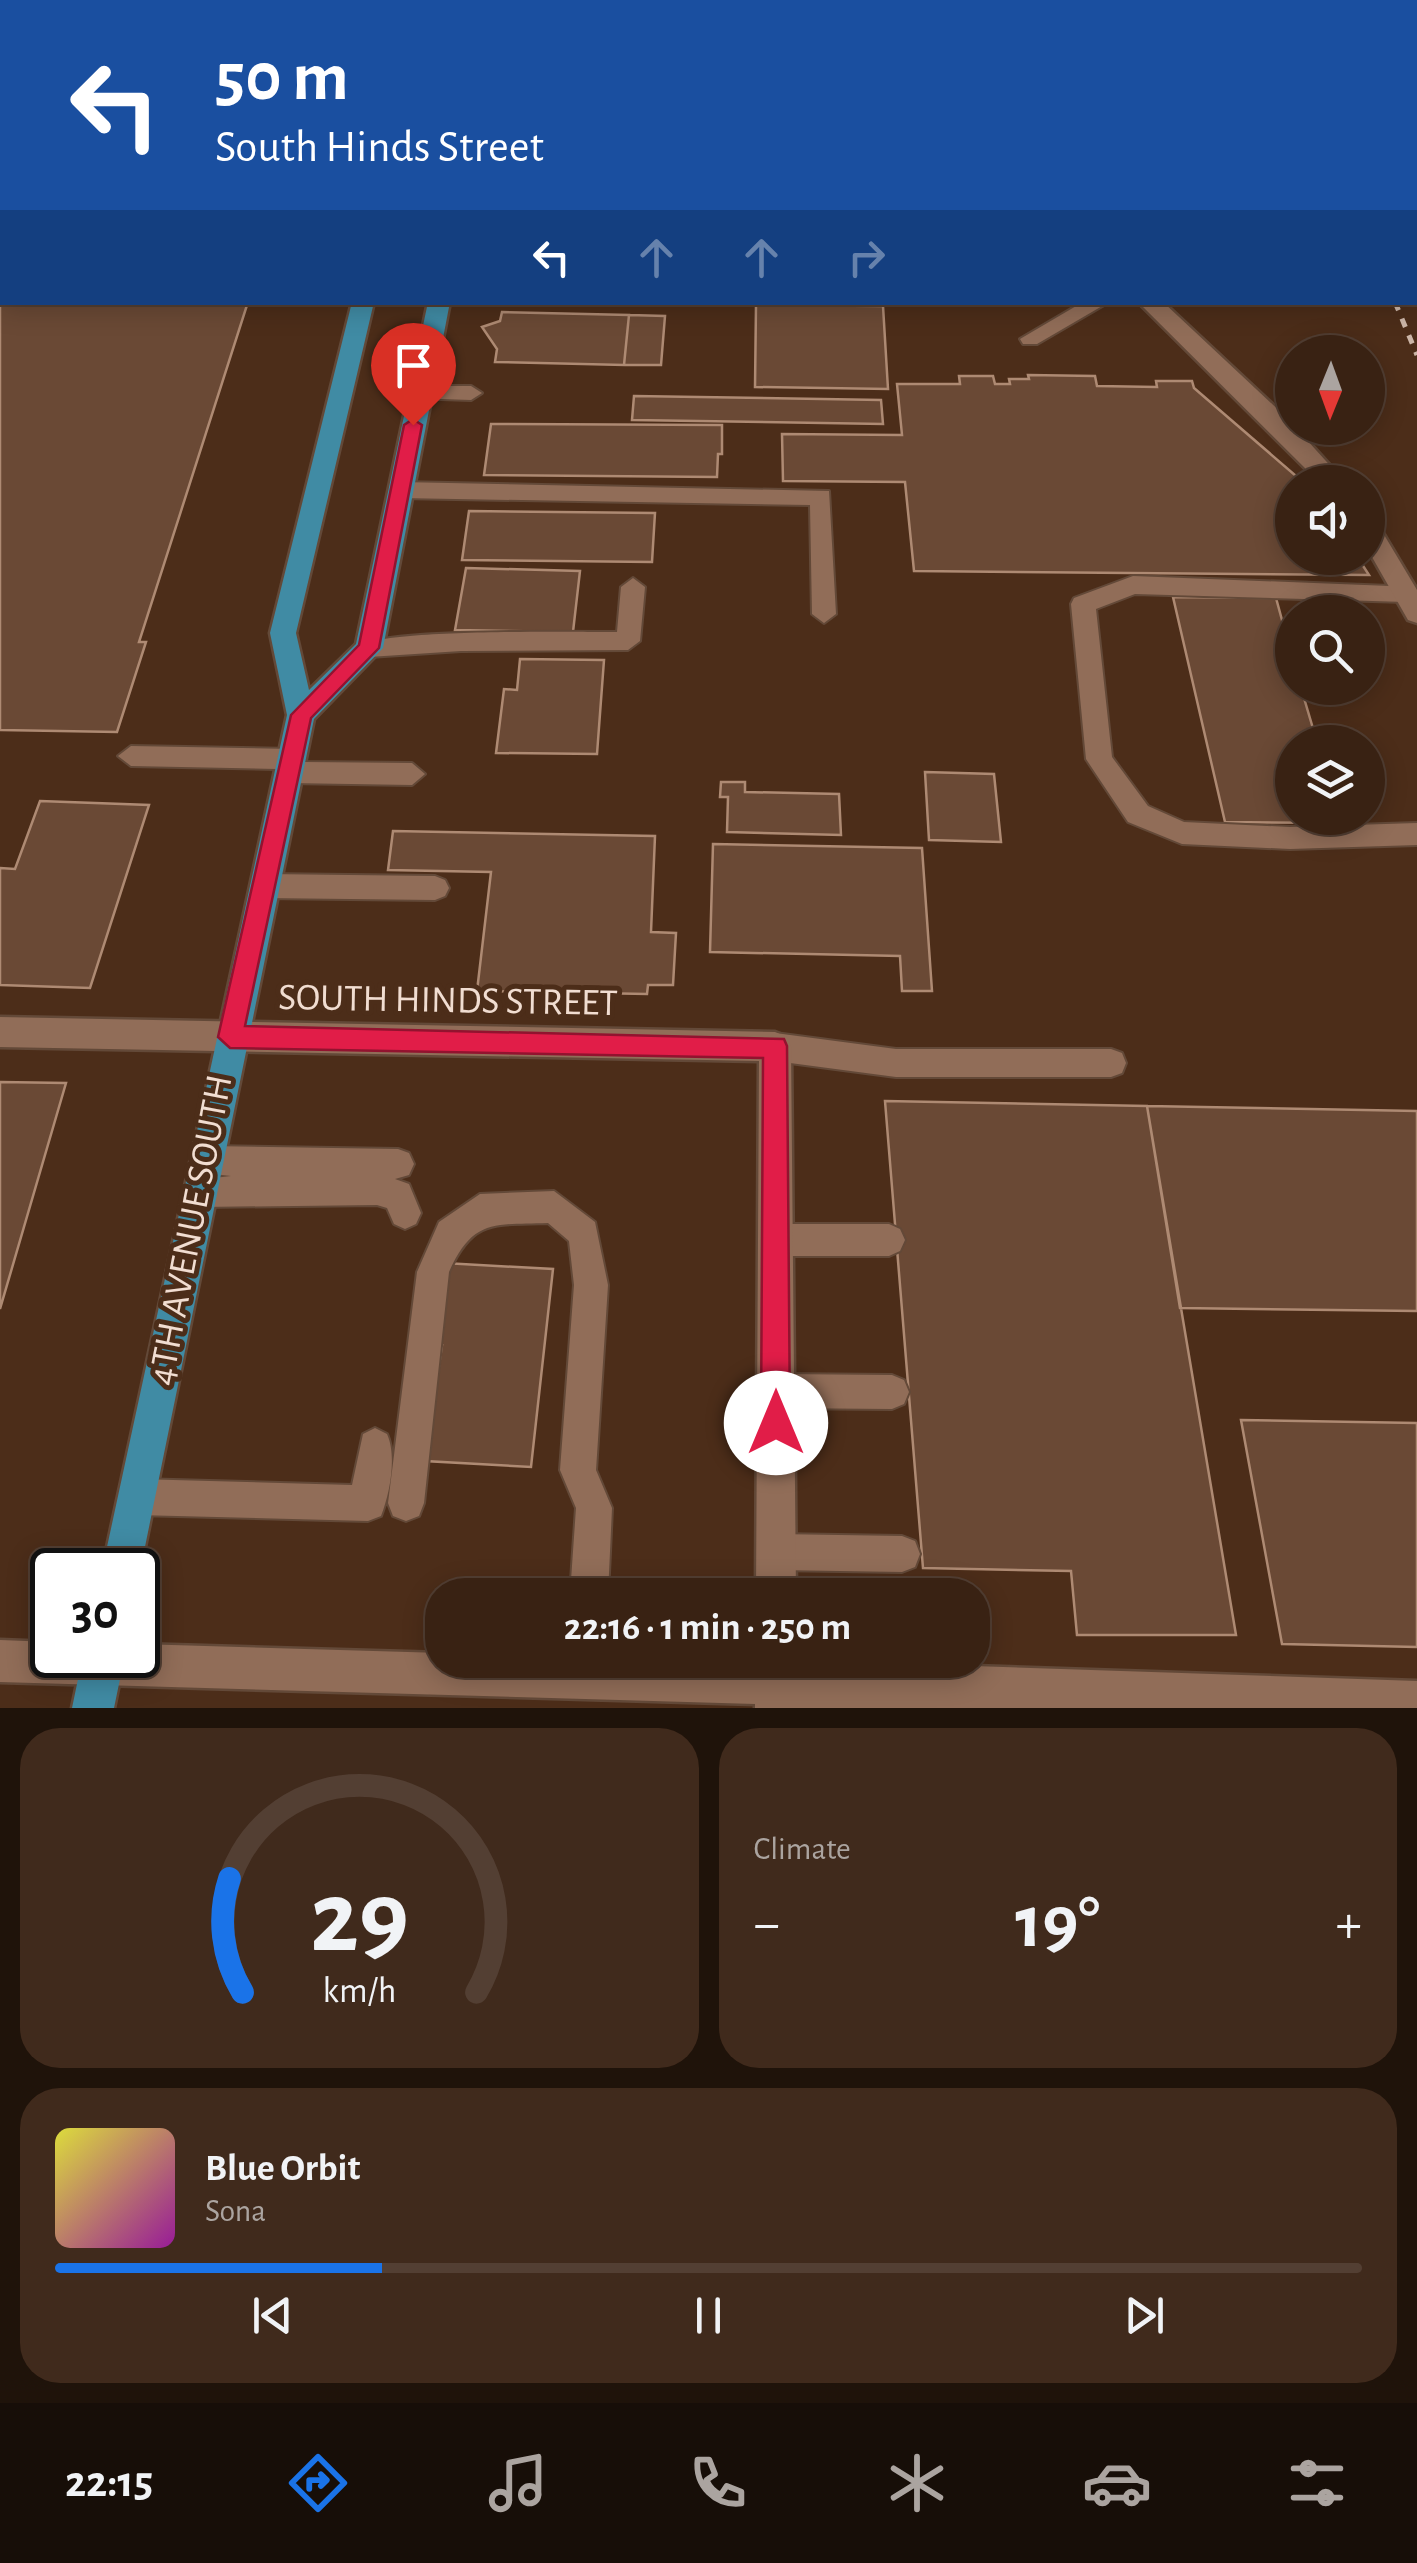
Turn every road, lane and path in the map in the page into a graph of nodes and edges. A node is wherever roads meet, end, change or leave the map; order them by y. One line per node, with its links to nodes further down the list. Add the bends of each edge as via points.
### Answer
1 (362, 305): 15 (main road, 4TH AVENUE SOUTH, via 283,634)
2 (438, 305): 6 (main road)
3 (1092, 305): 5 (lane)
4 (1152, 305): 8 (street)
5 (1030, 339)
6 (420, 393): 7 (lane); 9 (main road)
7 (471, 394)
8 (1316, 465)
9 (400, 490): 13 (lane, via 821,497); 14 (main road)
10 (1385, 558): 12 (street)
11 (633, 587): 14 (lane, via 628,641)
12 (1412, 603): 19 (lane, via 1133,586 1083,604 1099,759 1138,814 1182,834)
13 (824, 614)
14 (369, 648): 15 (main road)
15 (302, 715): 17 (main road, 4TH AVENUE SOUTH)
16 (131, 756): 17 (lane)
17 (290, 766): 18 (lane); 20 (main road, 4TH AVENUE SOUTH)
18 (412, 774)
19 (1417, 834)
20 (264, 886): 21 (lane); 23 (main road, 4TH AVENUE SOUTH)
21 (435, 888)
22 (0, 1032): 23 (street, SOUTH HINDS STREET)
23 (230, 1037): 24 (street, SOUTH HINDS STREET); 27 (main road, 4TH AVENUE SOUTH)
24 (775, 1046): 25 (lane, via 896,1063); 29 (street)
25 (1111, 1063)
26 (398, 1164): 27 (lane)
27 (202, 1177): 28 (lane, via 377,1190 398,1196); 34 (main road, 4TH AVENUE SOUTH)
28 (405, 1214)
29 (776, 1240): 30 (lane); 31 (street)
30 (889, 1240)
31 (776, 1391): 32 (lane); 37 (street)
32 (892, 1392)
33 (375, 1446): 34 (lane, via 368,1503)
34 (137, 1497): 36 (main road, 4TH AVENUE SOUTH)
35 (406, 1503): 39 (lane, via 433,1272 450,1233 480,1210 554,1208 584,1233 591,1285 578,1470 594,1508)
36 (127, 1548)
37 (776, 1552): 38 (lane); 40 (street)
38 (902, 1554)
39 (591, 1578)
40 (776, 1578)
41 (0, 1661): 42 (street)
42 (30, 1661)
43 (160, 1661): 44 (street)
44 (425, 1666)
45 (99, 1678): 49 (main road)
46 (700, 1678): 47 (street)
47 (776, 1684): 48 (street)
48 (1417, 1702)
49 (93, 1708)

